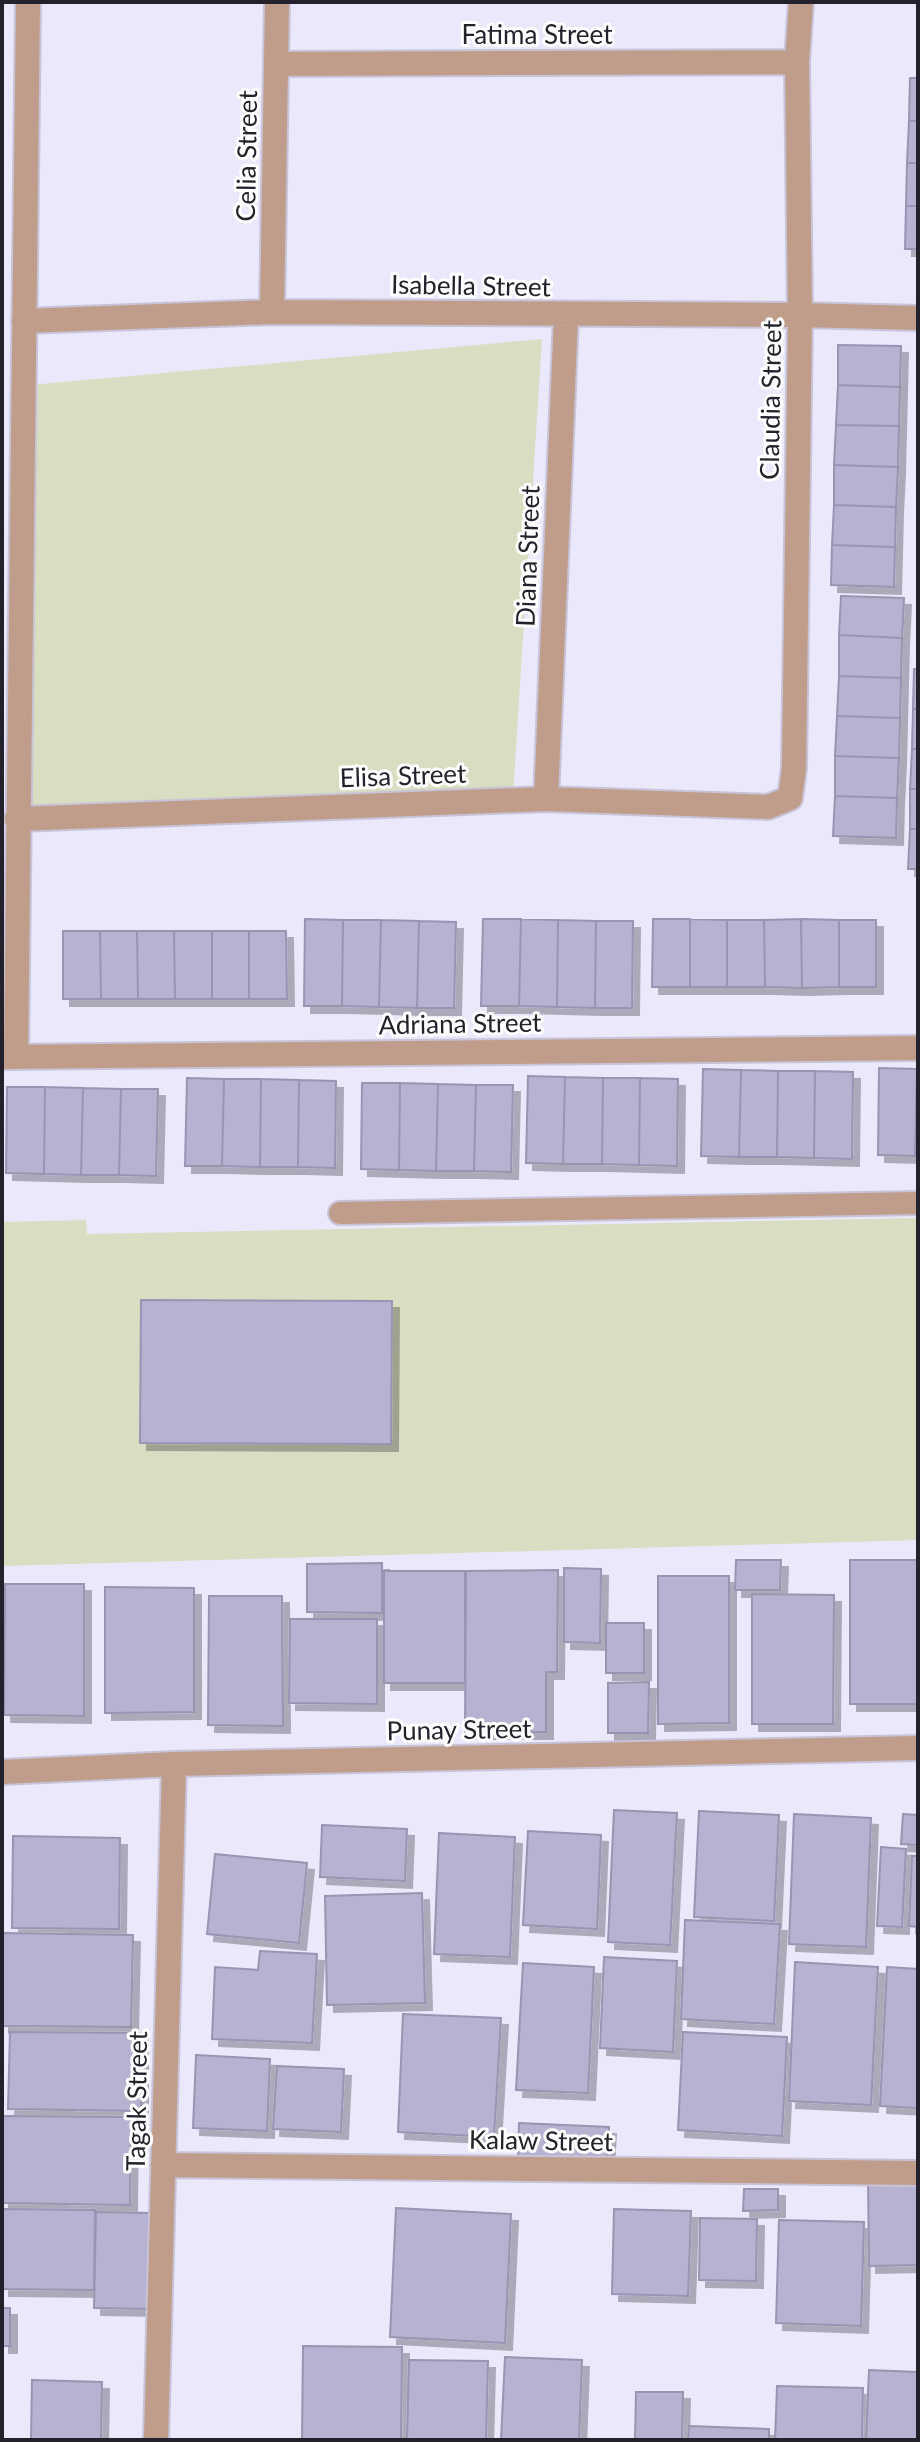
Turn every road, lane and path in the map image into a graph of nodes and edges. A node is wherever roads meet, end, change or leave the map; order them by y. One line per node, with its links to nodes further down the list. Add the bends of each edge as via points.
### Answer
1 (28, 2): 10 (street)
2 (277, 2): 5 (street, Celia Street)
3 (801, 2): 4 (street, Claudia Street)
4 (797, 62): 5 (street, Fatima Street); 8 (street, Claudia Street)
5 (276, 64): 6 (street, Celia Street)
6 (272, 312): 7 (street, Isabella Street); 10 (street, Isabella Street)
7 (566, 315): 8 (street, Isabella Street); 12 (street, Diana Street)
8 (800, 315): 9 (street, Isabella Street); 11 (street, Claudia Street)
9 (918, 318)
10 (24, 321): 13 (street)
11 (790, 798): 12 (street, Elisa Street, via 768,807)
12 (546, 799): 13 (street, Elisa Street)
13 (17, 819): 15 (street)
14 (918, 1048): 15 (street, Adriana Street)
15 (9, 1057)
16 (918, 1203): 17 (lane)
17 (340, 1213)
18 (918, 1748): 19 (street, Punay Street)
19 (174, 1764): 20 (street, Punay Street); 21 (street, Tagak Street)
20 (2, 1772)
21 (163, 2165): 22 (street, Kalaw Street); 23 (street, Tagak Street)
22 (918, 2173)
23 (156, 2440)

